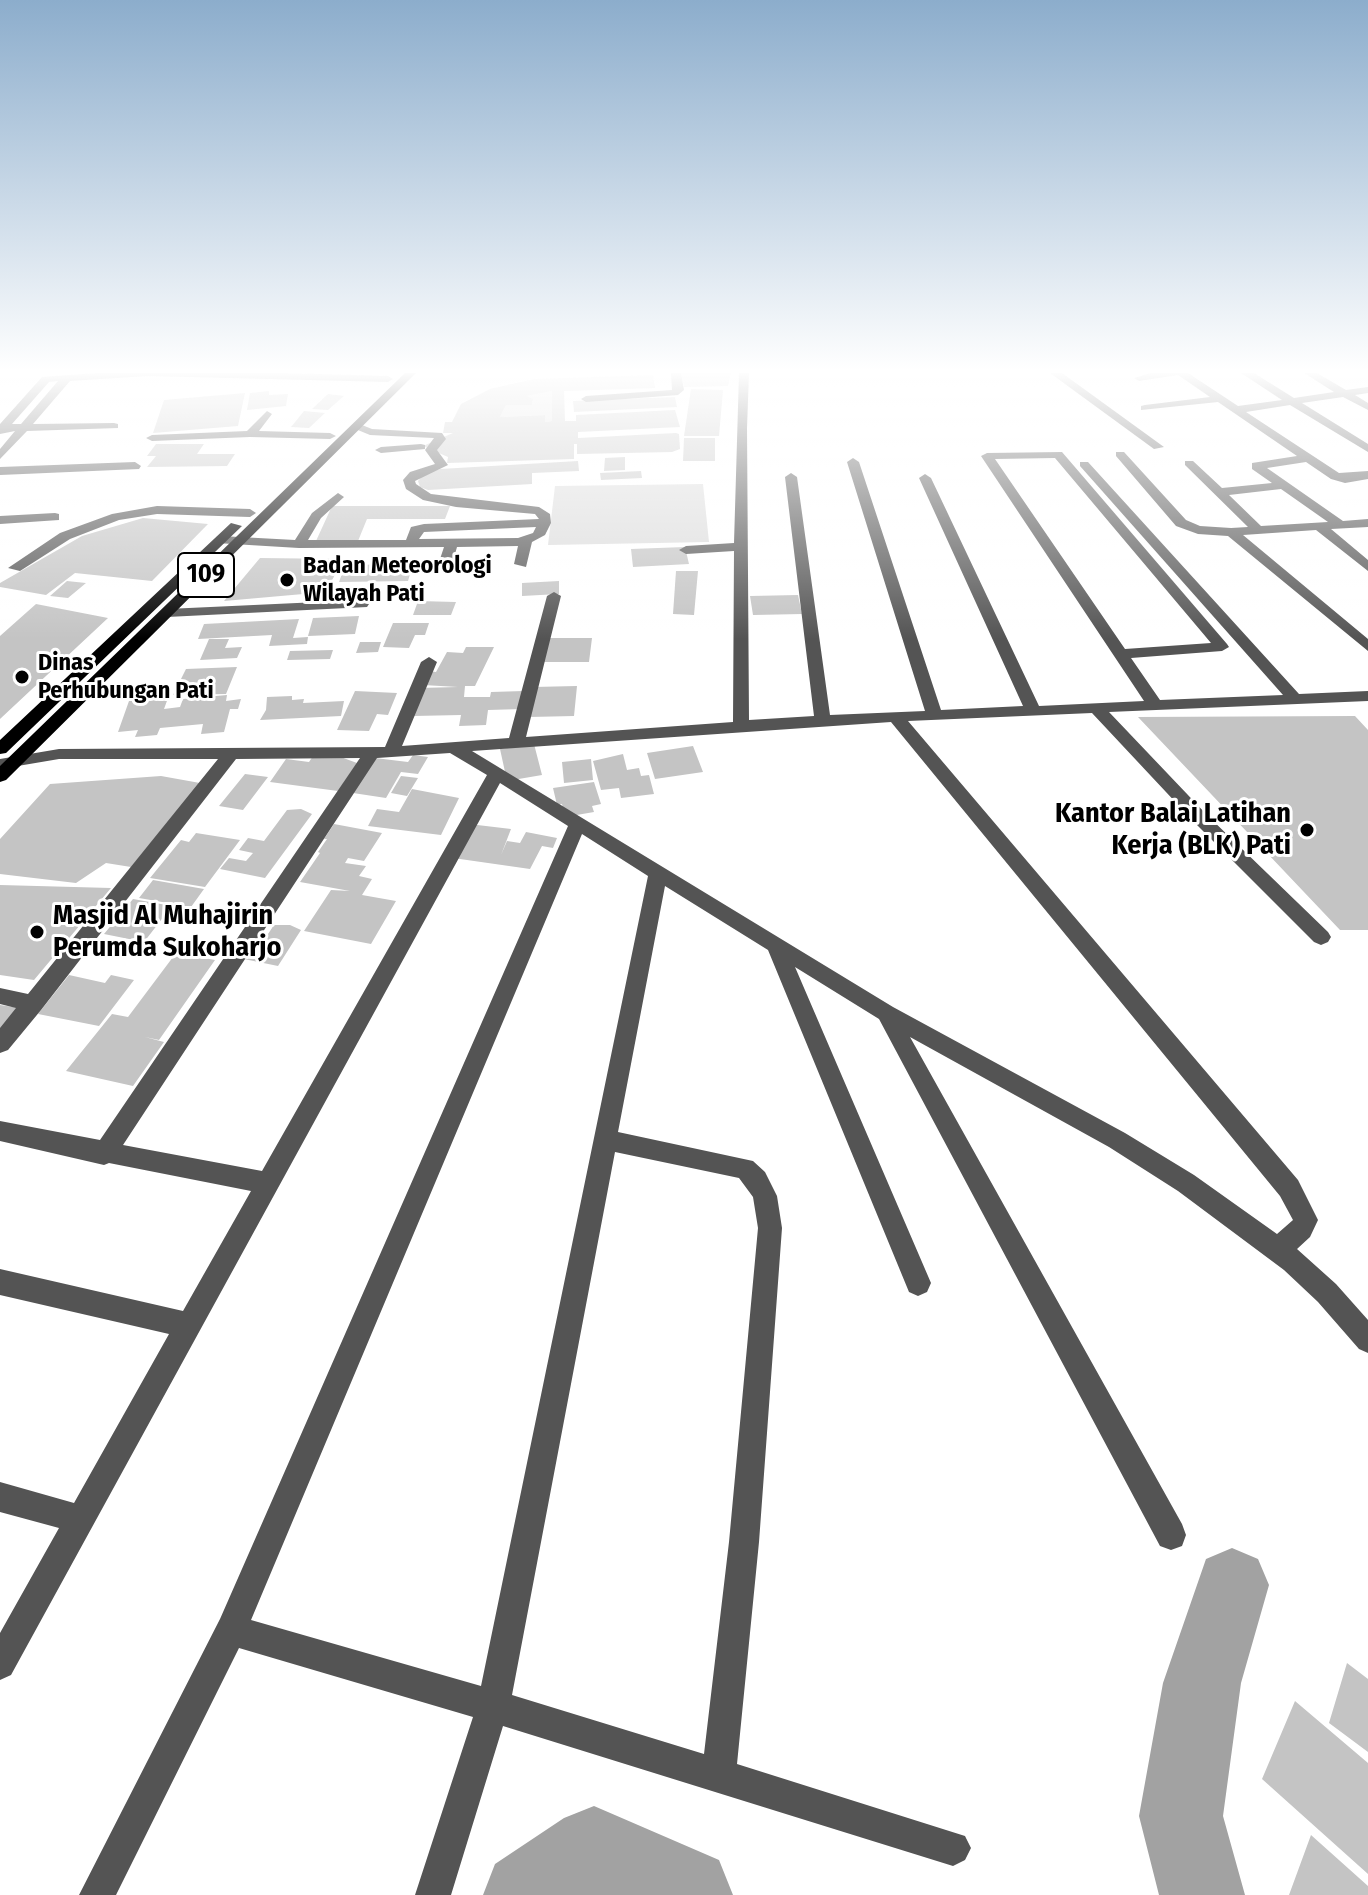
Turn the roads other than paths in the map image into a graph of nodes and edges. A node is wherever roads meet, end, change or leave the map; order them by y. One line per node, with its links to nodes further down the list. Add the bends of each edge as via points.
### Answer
1 (304, 461): 21 (main road, 109)
2 (321, 461): 31 (main road, 109)
3 (438, 461): 24 (street, via 442,465 409,480 410,486 427,497 539,511)
4 (741, 461): 36 (street)
5 (991, 461): 46 (street)
6 (1064, 461): 46 (street, via 1222,647)
7 (1082, 461): 48 (street)
8 (1127, 461): 29 (street, via 1181,523)
9 (1286, 461): 18 (street, via 1256,466)
10 (1313, 461): 15 (street, via 1338,478)
11 (853, 462): 53 (street)
12 (1189, 463): 19 (street)
13 (135, 466): 14 (street)
14 (0, 471)
15 (1368, 475)
16 (791, 477): 55 (street)
17 (925, 478): 52 (street)
18 (1283, 485): 19 (street); 26 (street)
19 (1219, 492): 28 (street)
20 (338, 497): 35 (street, via 316,516)
21 (250, 513): 30 (main road, 109); 40 (street, via 157,510 116,517 65,536)
22 (55, 517): 23 (street)
23 (0, 520)
24 (545, 523): 32 (street, via 539,535); 33 (street, via 421,528)
25 (1368, 523): 26 (street)
26 (1341, 525): 27 (street)
27 (1320, 527): 28 (street); 39 (street)
28 (1257, 529): 29 (street)
29 (1231, 532): 45 (street)
30 (221, 540): 31 (street); 59 (main road, 109)
31 (240, 541): 35 (street); 44 (main road, 109)
32 (526, 541): 34 (street); 38 (street)
33 (411, 543): 34 (street); 35 (street)
34 (452, 543): 41 (street)
35 (299, 544)
36 (741, 547): 37 (street); 56 (street)
37 (686, 550)
38 (521, 564)
39 (1368, 567)
40 (15, 568)
41 (444, 568)
42 (554, 596): 57 (street)
43 (362, 604): 44 (street)
44 (167, 613): 62 (main road, 109)
45 (1368, 647)
46 (1121, 654): 50 (street)
47 (429, 662): 61 (street)
48 (1295, 699): 49 (street); 50 (street)
49 (1366, 699)
50 (1155, 705): 51 (street)
51 (1095, 707): 52 (street); 67 (street)
52 (1033, 710): 53 (street)
53 (934, 714): 54 (street)
54 (896, 717): 55 (street); 77 (street, via 1289,1188 1306,1220)
55 (823, 720): 56 (street)
56 (741, 725): 57 (street)
57 (516, 743): 58 (street)
58 (455, 748): 61 (street); 63 (street)
59 (0, 749)
60 (233, 751): 61 (street); 62 (street, via 59,754); 70 (street)
61 (381, 752): 75 (street)
62 (7, 763): 64 (main road, 109)
63 (496, 774): 65 (street); 76 (street)
64 (0, 776)
65 (577, 825): 66 (street); 85 (street)
66 (658, 875): 68 (street); 74 (street)
67 (1321, 937)
68 (776, 946): 71 (street); 79 (street)
69 (0, 996): 70 (street)
70 (34, 1004): 72 (street)
71 (886, 1013): 77 (street, via 1117,1140); 84 (street)
72 (0, 1044)
73 (0, 1131): 75 (street)
74 (605, 1140): 87 (street); 88 (street, via 745,1169 765,1196 769,1244)
75 (104, 1154): 76 (street)
76 (270, 1184): 80 (street)
77 (1278, 1250): 81 (street, via 1327,1293)
78 (0, 1282): 80 (street)
79 (918, 1283)
80 (187, 1325): 83 (street)
81 (1368, 1340)
82 (0, 1497): 83 (street)
83 (79, 1519): 86 (street)
84 (1171, 1535)
85 (231, 1630): 87 (street); 90 (street)
86 (0, 1664)
87 (493, 1706): 88 (street); 91 (street)
88 (719, 1776): 89 (street)
89 (953, 1848)
90 (97, 1895)
91 (433, 1895)

